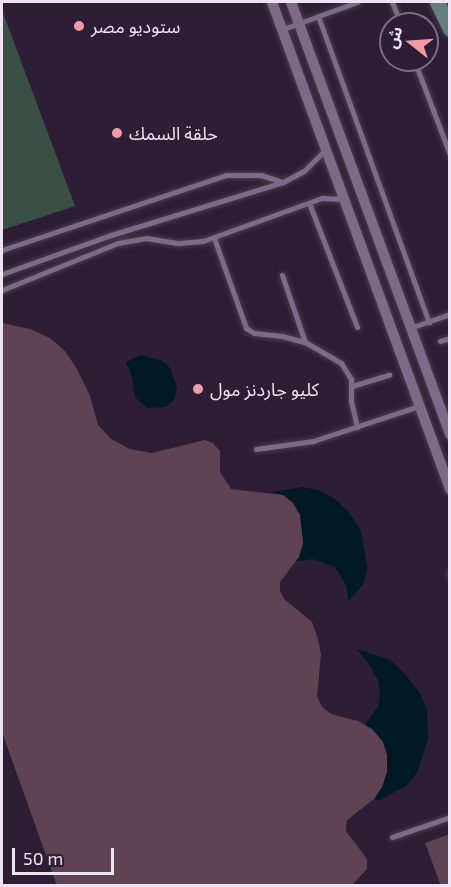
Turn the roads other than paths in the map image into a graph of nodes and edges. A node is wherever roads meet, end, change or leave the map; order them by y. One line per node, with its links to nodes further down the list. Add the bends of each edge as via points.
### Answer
1 (272, 2): 7 (street)
2 (291, 2): 6 (street)
3 (357, 2): 5 (lane)
4 (437, 2): 8 (main road)
5 (318, 16): 6 (lane); 21 (lane)
6 (299, 23): 7 (lane); 23 (street)
7 (282, 29): 10 (street)
8 (450, 29)
9 (419, 72): 11 (lane)
10 (325, 150): 12 (lane, via 304,171); 13 (street)
11 (450, 155)
12 (283, 182): 16 (lane, via 261,175 225,175); 17 (lane, via 111,235)
13 (343, 199): 14 (lane, via 327,197); 30 (street)
14 (309, 202): 15 (lane); 22 (lane)
15 (214, 238): 19 (lane, via 191,243 146,238 118,243); 26 (lane, via 246,328)
16 (2, 250)
17 (2, 274)
18 (282, 275): 26 (lane)
19 (2, 290)
20 (450, 314): 21 (lane)
21 (429, 322): 23 (lane)
22 (357, 327)
23 (410, 328): 29 (street)
24 (450, 338): 25 (lane)
25 (440, 341)
26 (304, 342): 28 (lane, via 341,363)
27 (388, 375): 28 (lane)
28 (352, 386): 31 (lane)
29 (433, 389): 30 (street); 32 (street)
30 (419, 400): 31 (lane); 34 (street)
31 (357, 427): 33 (lane, via 313,441)
32 (450, 435)
33 (256, 449)
34 (450, 489)
35 (450, 571): 36 (lane)
36 (450, 577)
37 (450, 817): 38 (lane)
38 (392, 837)

